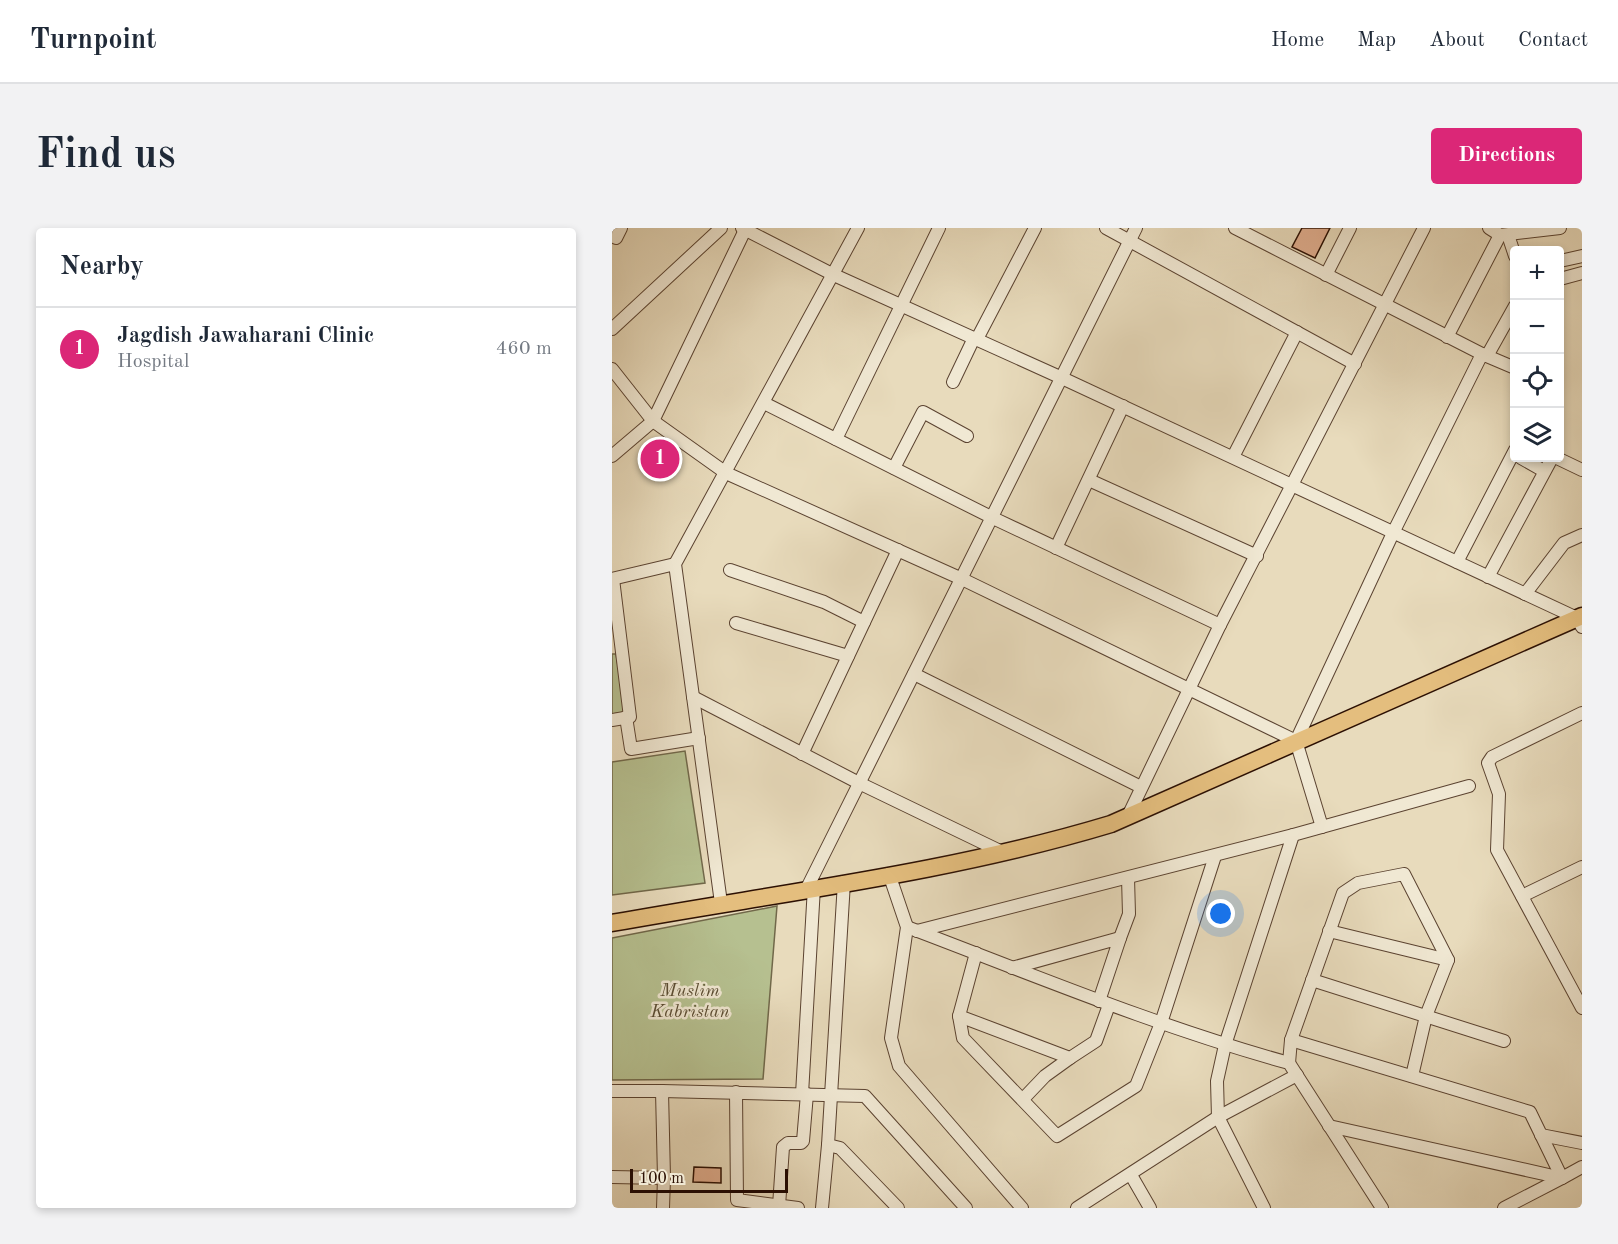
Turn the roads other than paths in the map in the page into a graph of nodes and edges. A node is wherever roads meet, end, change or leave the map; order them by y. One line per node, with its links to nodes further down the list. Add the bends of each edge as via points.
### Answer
1 (721, 228): 25 (street)
2 (858, 228): 19 (street)
3 (939, 228): 22 (street)
4 (1035, 228): 28 (street)
5 (1106, 228): 14 (street)
6 (1136, 228): 14 (street)
7 (1235, 228): 20 (street)
8 (1350, 228): 20 (street)
9 (1424, 228): 23 (street)
10 (1560, 228): 13 (street)
11 (744, 229): 12 (street); 37 (street)
12 (766, 233): 19 (street)
13 (1499, 233): 15 (street); 27 (street)
14 (1130, 240): 26 (street); 33 (street)
15 (1510, 249)
16 (1582, 256): 17 (street)
17 (1564, 260)
18 (1582, 273): 21 (street)
19 (834, 275): 22 (street); 35 (street)
20 (1326, 275): 23 (street)
21 (1564, 278)
22 (902, 305): 28 (street); 39 (street)
23 (1384, 305): 27 (street); 30 (street)
24 (1510, 314): 29 (street)
25 (612, 329)
26 (1297, 332): 30 (street); 41 (street)
27 (1447, 337): 29 (street)
28 (976, 339): 33 (street); 34 (street)
29 (1484, 355): 31 (street); 53 (street)
30 (1355, 364): 51 (street)
31 (1510, 366)
32 (612, 369): 37 (street)
33 (1062, 378): 36 (street); 52 (street)
34 (953, 382)
35 (764, 403): 39 (street); 49 (street)
36 (1123, 406): 41 (street); 50 (street)
37 (653, 421): 40 (street); 49 (street)
38 (967, 436): 46 (street, via 923,412)
39 (836, 439): 46 (street)
40 (612, 456)
41 (1233, 458): 51 (street)
42 (1564, 461): 47 (street)
43 (1511, 462): 58 (street)
44 (1530, 462): 48 (street)
45 (1550, 462): 48 (street)
46 (894, 468): 52 (street)
47 (1582, 470)
48 (1544, 471): 61 (street)
49 (726, 473): 56 (street); 59 (street)
50 (1089, 480): 55 (street); 57 (street)
51 (1294, 486): 53 (street); 57 (street)
52 (993, 518): 55 (street); 63 (street)
53 (1393, 533): 58 (street); 78 (street)
54 (1582, 535): 64 (street, via 1564,543)
55 (1056, 548): 68 (street)
56 (898, 550): 63 (street); 66 (street)
57 (1257, 556): 68 (street)
58 (1457, 562): 61 (street)
59 (675, 564): 62 (street); 73 (street)
60 (730, 570): 66 (street, via 824,602)
61 (1488, 577): 64 (street)
62 (613, 579): 69 (street)
63 (962, 579): 71 (street); 72 (street)
64 (1525, 594): 65 (street)
65 (1580, 620): 78 (main road)
66 (864, 622): 70 (street)
67 (736, 623): 70 (street)
68 (1221, 625): 72 (street)
69 (617, 648): 75 (street, via 630,717)
70 (848, 656): 79 (street)
71 (914, 674): 80 (street); 82 (street)
72 (1189, 689): 78 (street); 82 (street)
73 (693, 697): 77 (street); 79 (street)
74 (1582, 713): 93 (street, via 1492,757 1488,763 1499,794 1497,850)
75 (626, 717): 76 (street); 77 (street, via 631,749)
76 (612, 720)
77 (699, 738): 94 (street)
78 (1296, 741): 83 (main road); 84 (street)
79 (802, 754): 80 (street)
80 (859, 783): 86 (street); 92 (street)
81 (1469, 786): 84 (street)
82 (1142, 787): 83 (street)
83 (1128, 816): 86 (main road, via 1052,842)
84 (1322, 827): 85 (street)
85 (1293, 836): 87 (street); 110 (street)
86 (1002, 852): 89 (main road)
87 (1215, 856): 90 (street); 107 (street)
88 (1582, 867): 93 (street)
89 (889, 874): 91 (main road); 96 (street)
90 (1128, 878): 96 (street); 98 (street, via 1129,914)
91 (844, 882): 92 (main road); 119 (street)
92 (810, 888): 94 (main road); 118 (street)
93 (1522, 896): 104 (street)
94 (721, 903): 95 (main road)
95 (612, 923)
96 (912, 929): 99 (street); 139 (street, via 891,1038 899,1066)
97 (1329, 931): 100 (street); 100 (street, via 1342,893 1358,883 1404,874); 102 (street)
98 (1120, 938): 101 (street); 103 (street)
99 (976, 953): 101 (street); 105 (street)
100 (1448, 960): 106 (street)
101 (1012, 968): 103 (street)
102 (1312, 980): 106 (street); 108 (street)
103 (1104, 1003): 107 (street); 111 (street, via 1096,1041)
104 (1582, 1008)
105 (959, 1016): 111 (street); 120 (street, via 963,1038)
106 (1426, 1016): 109 (street); 114 (street)
107 (1161, 1023): 110 (street); 120 (street, via 1136,1086 1057,1136)
108 (1291, 1040): 112 (street); 114 (street)
109 (1504, 1041)
110 (1225, 1046): 112 (street); 121 (street, via 1216,1081)
111 (1070, 1058): 120 (street)
112 (1288, 1063): 113 (street)
113 (1297, 1075): 121 (street); 122 (street)
114 (1412, 1076): 123 (street, via 1530,1112)
115 (612, 1091): 116 (street)
116 (662, 1091): 117 (street); 129 (street)
117 (736, 1092): 118 (street); 131 (street)
118 (805, 1094): 119 (street); 133 (street, via 803,1140 783,1147)
119 (832, 1095): 125 (street); 138 (street, via 865,1095)
120 (1024, 1098)
121 (1218, 1118): 127 (street); 142 (street)
122 (1329, 1125): 130 (street); 143 (street)
123 (1541, 1135): 124 (street); 130 (street)
124 (1582, 1143)
125 (828, 1145): 136 (street); 137 (street, via 840,1148)
126 (1582, 1167): 130 (street)
127 (1131, 1174): 140 (street); 141 (street)
128 (612, 1177): 129 (street)
129 (664, 1178): 134 (street)
130 (1562, 1178): 144 (street)
131 (736, 1204): 132 (street)
132 (756, 1205): 133 (street)
133 (779, 1206): 135 (street)
134 (663, 1208)
135 (798, 1208)
136 (822, 1208)
137 (898, 1208)
138 (966, 1208)
139 (1022, 1208)
140 (1077, 1208)
141 (1150, 1208)
142 (1264, 1208)
143 (1382, 1208)
144 (1504, 1208)

